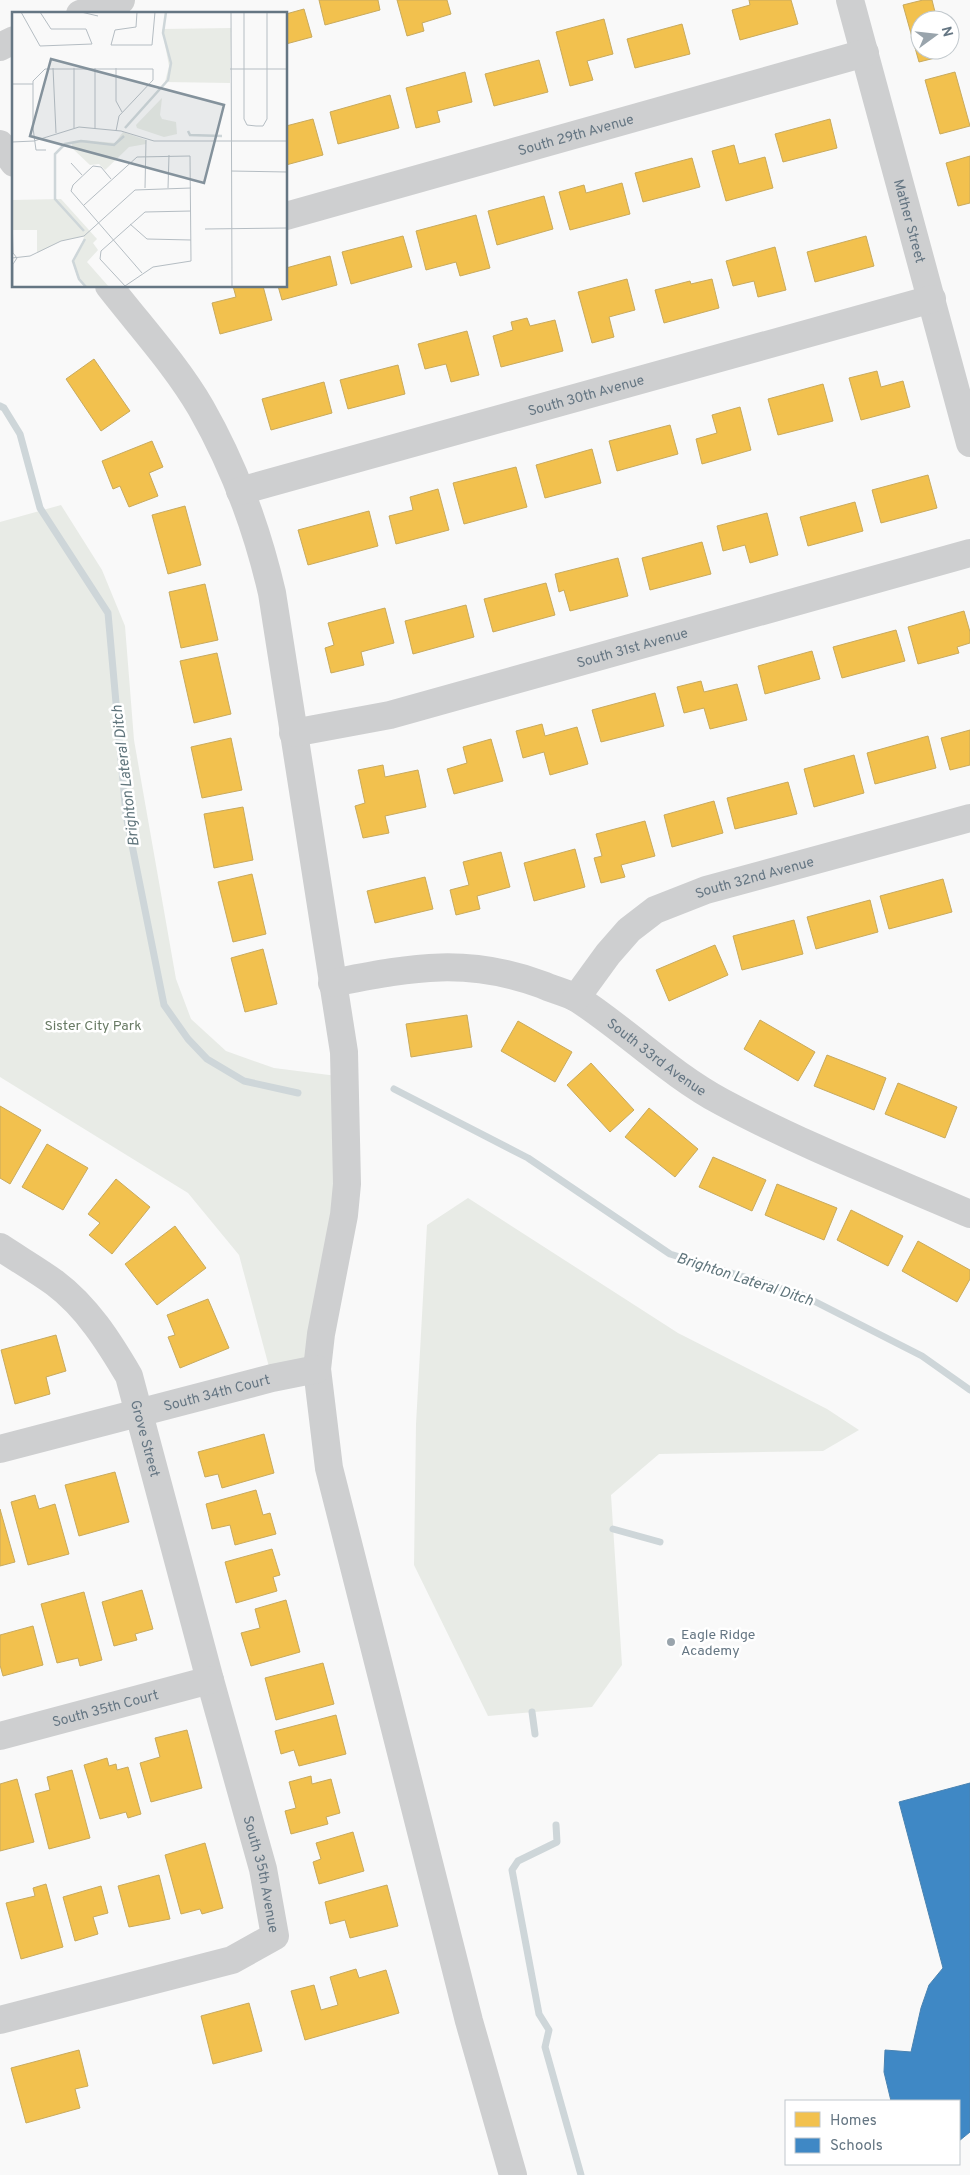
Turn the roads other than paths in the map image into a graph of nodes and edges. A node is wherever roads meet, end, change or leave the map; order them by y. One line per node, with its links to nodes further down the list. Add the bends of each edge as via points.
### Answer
1 (122, 0): 3 (street)
2 (850, 0): 6 (street, Mather Street)
3 (86, 12)
4 (12, 41): 5 (street)
5 (0, 47)
6 (865, 52): 9 (street, South 29th Avenue); 11 (street, Mather Street)
7 (0, 144): 8 (street)
8 (12, 160)
9 (288, 215)
10 (118, 289): 13 (street, via 200,407)
11 (932, 299): 12 (street, Mather Street); 13 (street, South 30th Avenue)
12 (970, 443)
13 (240, 491): 15 (street, via 260,542 272,593)
14 (970, 552): 15 (street, South 31st Avenue, via 390,715)
15 (293, 733): 17 (street)
16 (970, 818): 18 (street, South 32nd Avenue, via 706,890 655,910 629,930)
17 (332, 983): 18 (street, South 33rd Avenue, via 395,971 448,966 513,974); 21 (street, via 344,1052 347,1184)
18 (576, 998): 19 (street, South 33rd Avenue, via 720,1101 785,1134)
19 (970, 1214)
20 (0, 1247): 22 (street, Grove Street, via 56,1284 86,1314 109,1342 129,1376)
21 (318, 1369): 22 (street, South 34th Court); 27 (street, via 329,1468 464,2002)
22 (139, 1412): 23 (street, South 34th Court); 24 (street, Grove Street)
23 (0, 1449)
24 (210, 1680): 25 (street, South 35th Court); 26 (street, South 35th Avenue, via 263,1869 275,1936 232,1960)
25 (0, 1736)
26 (0, 2020)
27 (513, 2175)

